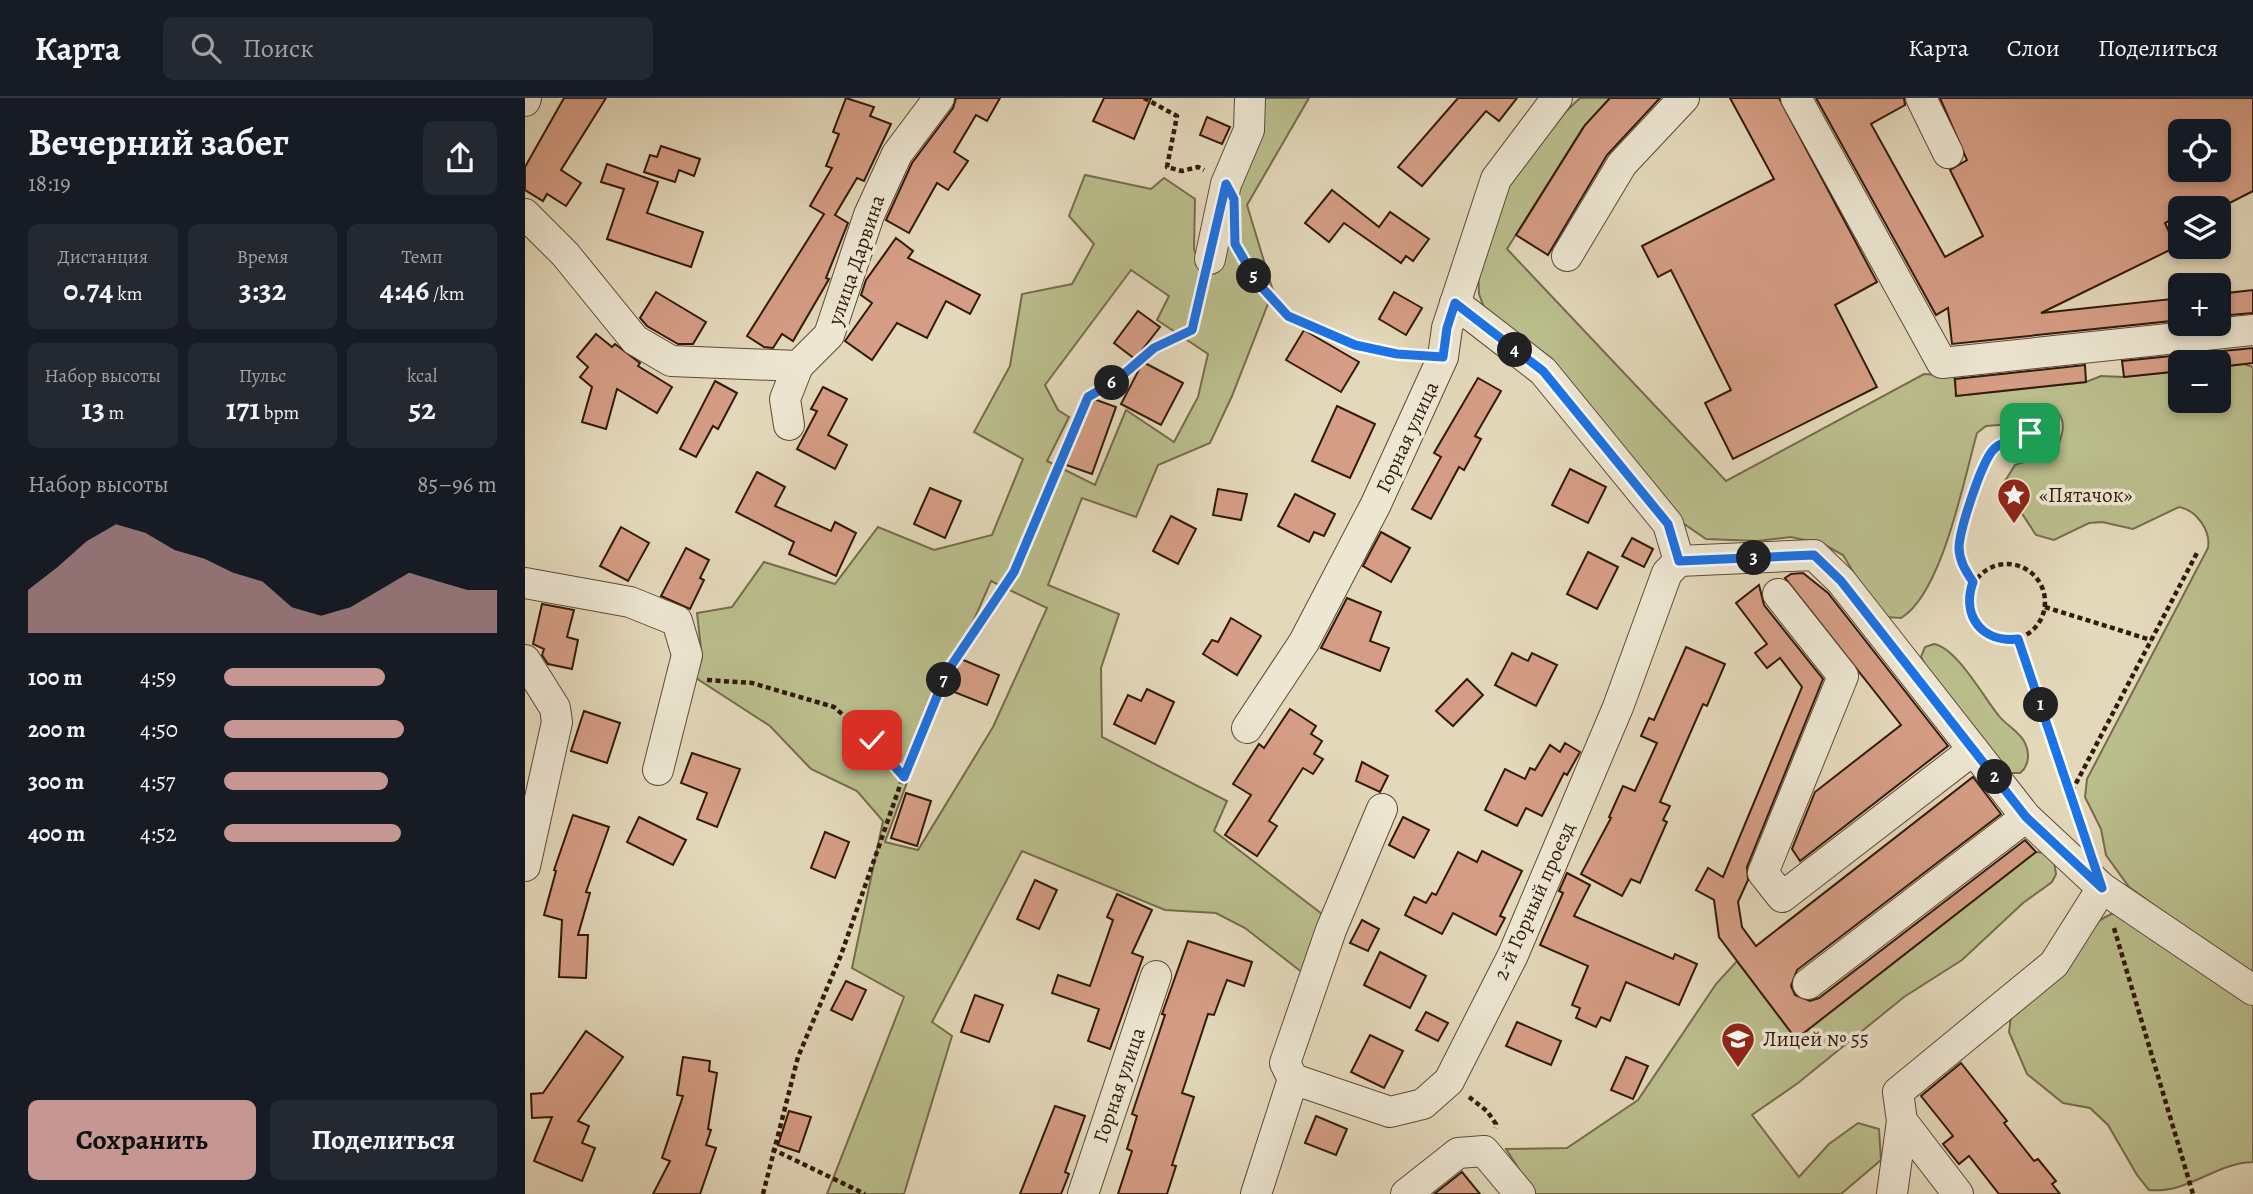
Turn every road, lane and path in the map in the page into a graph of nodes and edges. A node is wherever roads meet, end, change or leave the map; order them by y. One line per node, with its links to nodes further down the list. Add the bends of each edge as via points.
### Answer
1 (939, 98): 16 (street, улица Дарвина, via 897,154 869,215 829,335)
2 (1144, 98): 9 (path, via 1177,116 1167,167 1182,172 1198,167)
3 (1250, 98): 9 (street, via 1248,130)
4 (1557, 98): 13 (street, Горная улица, via 1496,179)
5 (1684, 98): 12 (street, via 1622,164)
6 (1796, 98): 14 (street, via 1941,363)
7 (1921, 98): 8 (street)
8 (1948, 153)
9 (1226, 184): 11 (street)
10 (525, 214): 16 (street, via 565,254 635,340 671,361)
11 (1223, 251): 15 (path, via 1288,316 1355,345); 32 (path, via 1192,330 1154,348 1117,380 1088,397 1014,572 947,672)
12 (1567, 256)
13 (1455, 303): 15 (street, Горная улица); 20 (street, via 1543,371 1668,524)
14 (2253, 330)
15 (1443, 357): 29 (street, Горная улица, via 1376,504 1304,642)
16 (799, 366): 18 (street, улица Дарвина, via 785,399)
17 (2042, 414): 21 (path, via 2030,433 1998,445 1988,456 1959,547 1961,562)
18 (789, 425)
19 (2198, 551): 26 (path)
20 (1679, 561): 30 (street, via 1814,555 1841,581); 43 (street, 2-й Горный проезд, via 1667,573 1618,707 1513,955)
21 (1973, 582): 24 (path, via 1993,565 2019,565 2040,581); 25 (path, via 1969,594 1972,620 1992,637)
22 (525, 583): 28 (street, via 631,602 677,621 687,655)
23 (1778, 594): 30 (street, via 1843,676 1763,873 1782,897)
24 (2045, 607): 25 (path, via 2036,627); 26 (path)
25 (2018, 639): 33 (path)
26 (2152, 640): 33 (path)
27 (525, 660): 37 (street, via 555,708 557,722)
28 (684, 674): 31 (street); 32 (path, via 719,684 752,683 834,707 872,740)
29 (1247, 728)
30 (1973, 750): 35 (street)
31 (658, 771)
32 (904, 777): 45 (path, via 841,955 798,1057)
33 (2072, 792): 36 (path)
34 (1382, 810): 42 (street, via 1331,930 1285,1063)
35 (2026, 817): 38 (street); 40 (street)
36 (2087, 840)
37 (525, 866)
38 (2102, 888): 41 (street); 44 (street, via 2054,964 1898,1092); 55 (path)
39 (1156, 976): 50 (street, Горная улица)
40 (1808, 984)
41 (2253, 990)
42 (1293, 1079): 43 (street, 2-й Горный проезд, via 1390,1112 1423,1104); 51 (street)
43 (1449, 1081): 46 (path, via 1487,1111 1496,1124)
44 (1902, 1121): 47 (street); 54 (street)
45 (772, 1149): 48 (path); 49 (path)
46 (1484, 1151): 52 (street, via 1458,1153); 53 (street)
47 (1891, 1193)
48 (763, 1194)
49 (865, 1194)
50 (1083, 1194)
51 (1256, 1194)
52 (1406, 1194)
53 (1520, 1194)
54 (1958, 1194)
55 (2193, 1194)

